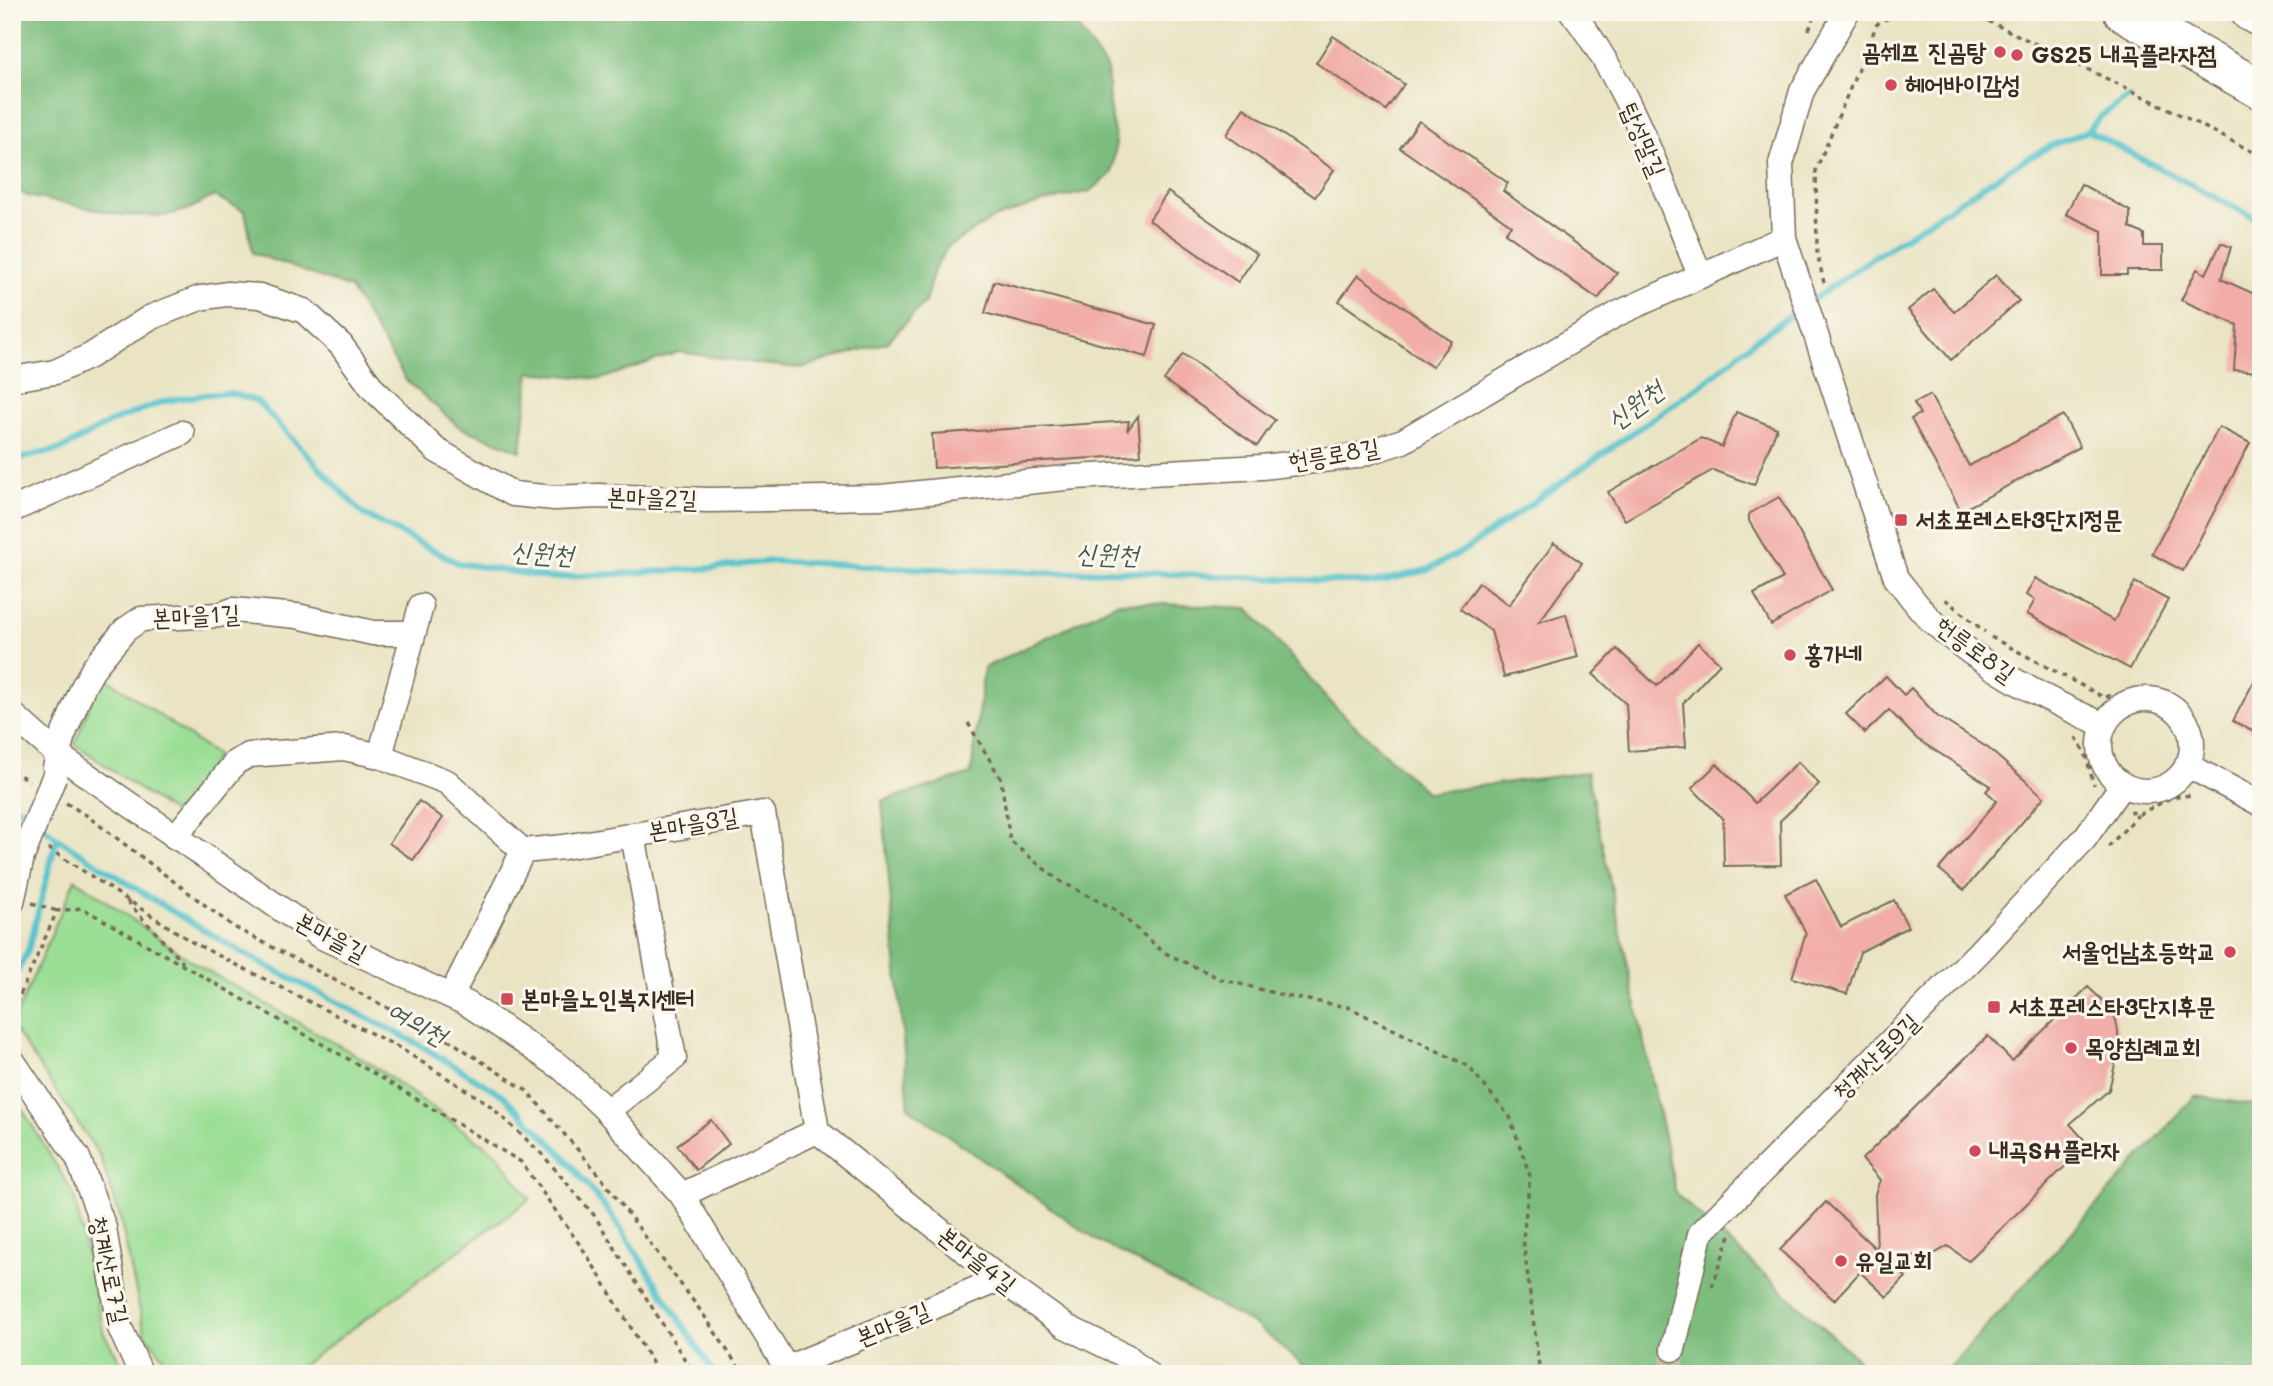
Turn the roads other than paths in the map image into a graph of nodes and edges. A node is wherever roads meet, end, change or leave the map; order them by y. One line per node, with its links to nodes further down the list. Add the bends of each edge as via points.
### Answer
1 (1573, 12): 8 (street, 탑성말길, via 1622,89)
2 (1847, 12): 7 (street, via 1802,91 1781,164)
3 (2123, 12): 6 (main road)
4 (2250, 12): 5 (main road)
5 (2261, 19)
6 (2261, 90)
7 (1784, 238): 8 (street, 헌릉로8길); 16 (street, 헌릉로8길, via 1896,578 1932,622 1988,665)
8 (1700, 275): 11 (street, 헌릉로8길, via 1618,314 1403,441 1356,456 881,497)
9 (12, 379): 11 (street, 본마을2길, via 55,372 90,356 149,318 200,298 260,296 304,312 341,345 373,389 436,450 513,494 709,500)
10 (182, 433): 12 (street)
11 (834, 496)
12 (12, 510)
13 (421, 606): 14 (street)
14 (412, 633): 17 (street); 19 (street, 본마을1길, via 373,633 233,610 219,615 141,618 95,666)
15 (12, 714): 19 (street, 본마을길)
16 (2104, 725): 18 (street, via 2127,701 2158,700 2177,712 2189,732); 20 (street, via 2101,752 2106,767)
17 (380, 756): 23 (street, via 344,748 249,755 236,762); 24 (street, via 447,782)
18 (2194, 756): 20 (street, via 2168,786 2138,792); 21 (street)
19 (50, 773): 23 (street, 본마을길); 25 (street, 본마을1길, bridge, via 22,857)
20 (2122, 785): 32 (street, 청계산로9길, via 2085,838 1979,952 1700,1234)
21 (2261, 804)
22 (633, 835): 24 (street, 본마을3길); 28 (street, via 674,1058); 29 (street, 본마을3길, via 763,813)
23 (175, 837): 26 (street, 본마을길, via 320,936)
24 (523, 851): 26 (street)
25 (20, 902)
26 (453, 991): 28 (street, 본마을길, via 562,1068)
27 (12, 1060): 34 (street, 청계산로7길, via 78,1158 104,1228 120,1328)
28 (607, 1111): 30 (street, 본마을길)
29 (817, 1130): 30 (street); 31 (street, 본마을4길)
30 (682, 1195): 33 (street, 본마을길)
31 (1000, 1279): 33 (street, 본마을길); 35 (street, 본마을4길, via 1065,1326 1128,1357)
32 (1673, 1349)
33 (788, 1371)
34 (141, 1374)
35 (1147, 1374)

